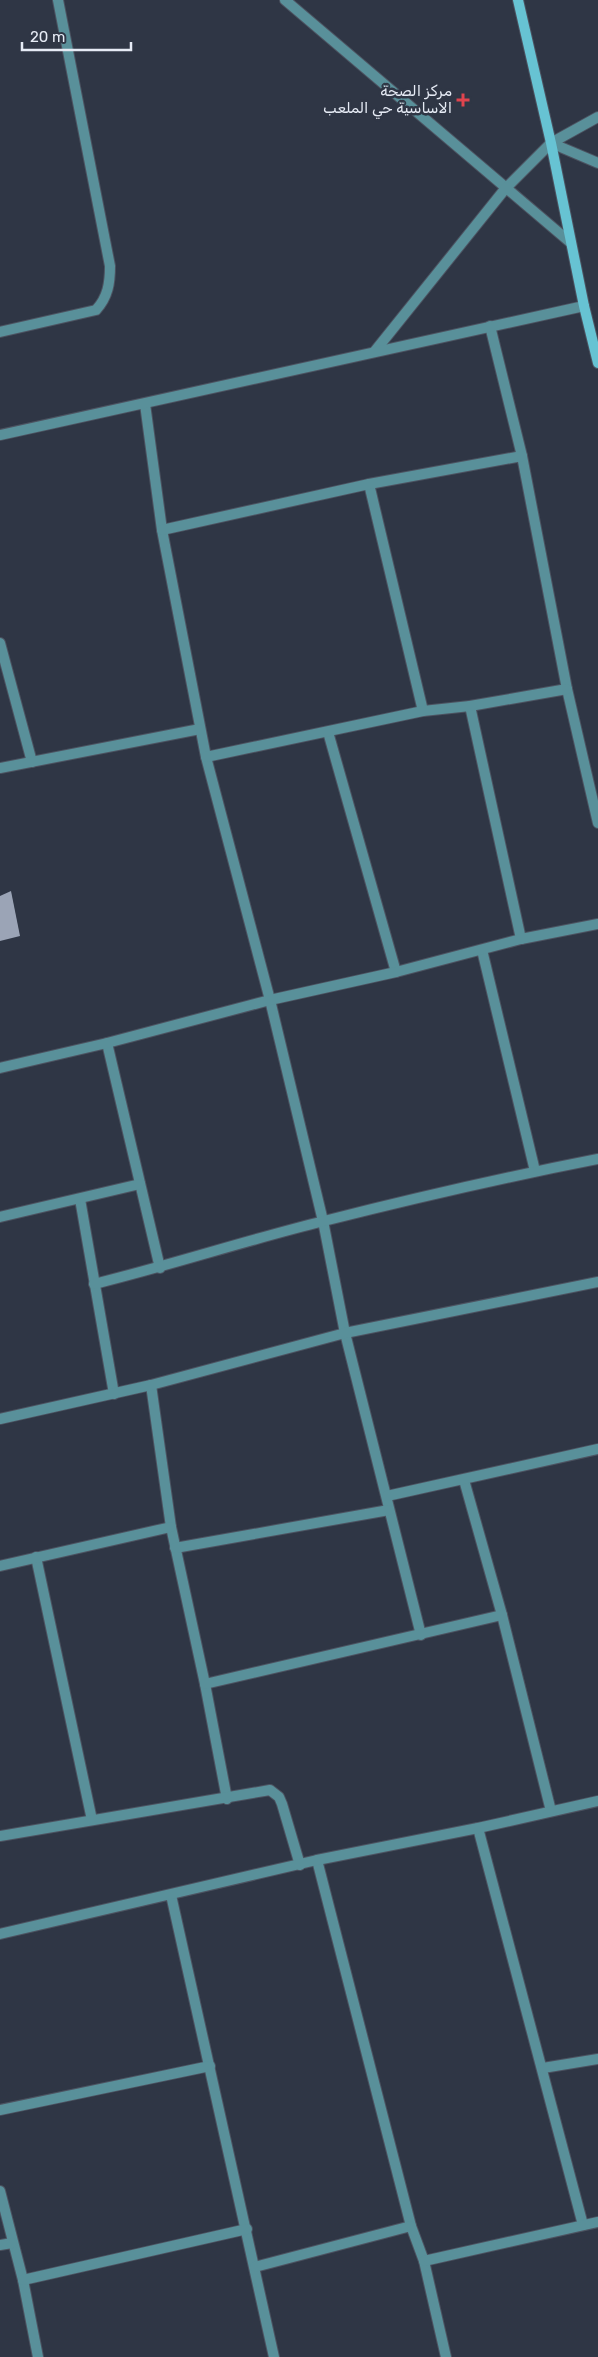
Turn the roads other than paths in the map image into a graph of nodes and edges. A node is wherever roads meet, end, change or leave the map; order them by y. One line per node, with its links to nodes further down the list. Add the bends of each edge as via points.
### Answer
1 (58, 0): 11 (street, via 110,266 108,292 96,310)
2 (285, 0): 7 (street)
3 (518, 0): 5 (street)
4 (598, 117): 5 (street)
5 (551, 144): 6 (street); 7 (street); 8 (street)
6 (598, 163)
7 (505, 188): 8 (street); 12 (street)
8 (572, 243): 9 (street)
9 (584, 306): 10 (street); 13 (street)
10 (490, 326): 12 (street); 16 (street)
11 (0, 332)
12 (375, 351): 14 (street)
13 (598, 363)
14 (145, 404): 15 (street); 18 (street)
15 (0, 435)
16 (522, 456): 17 (street); 20 (street)
17 (369, 484): 18 (street); 22 (street)
18 (162, 530): 23 (street)
19 (0, 643): 26 (street)
20 (567, 689): 21 (street); 28 (street)
21 (470, 706): 22 (street); 30 (street)
22 (423, 711): 24 (street)
23 (200, 729): 25 (street); 26 (street)
24 (328, 732): 25 (street); 32 (street)
25 (206, 757): 33 (street)
26 (32, 762): 27 (street)
27 (0, 768)
28 (598, 823)
29 (598, 924): 30 (street)
30 (521, 939): 31 (street)
31 (482, 950): 32 (street); 37 (street)
32 (396, 972): 33 (street)
33 (270, 1000): 34 (street); 41 (street)
34 (107, 1043): 35 (street); 38 (street)
35 (0, 1068)
36 (598, 1159): 37 (street)
37 (535, 1172): 41 (street)
38 (140, 1184): 39 (street); 42 (street)
39 (80, 1199): 40 (street); 44 (street)
40 (0, 1217)
41 (323, 1221): 42 (street); 45 (street)
42 (160, 1268): 44 (street)
43 (598, 1282): 45 (street)
44 (94, 1284): 47 (street)
45 (345, 1333): 46 (street); 51 (street)
46 (151, 1385): 47 (street); 53 (street)
47 (114, 1394): 48 (street)
48 (0, 1419)
49 (598, 1450): 50 (street)
50 (464, 1480): 51 (street); 57 (street)
51 (388, 1496): 52 (street)
52 (389, 1510): 54 (street); 58 (street)
53 (171, 1527): 54 (street); 55 (street)
54 (175, 1548): 59 (street)
55 (36, 1557): 56 (street); 63 (street)
56 (0, 1566)
57 (502, 1615): 58 (street); 62 (street)
58 (421, 1635): 59 (street)
59 (205, 1684): 60 (street)
60 (227, 1799): 63 (street); 67 (street, via 270,1790 274,1792 282,1804)
61 (598, 1801): 62 (street)
62 (551, 1811): 64 (street)
63 (92, 1820): 65 (street)
64 (478, 1828): 66 (street); 72 (street)
65 (0, 1836)
66 (318, 1860): 67 (street); 76 (street)
67 (300, 1865): 68 (street)
68 (171, 1895): 69 (street); 71 (street)
69 (0, 1934)
70 (598, 2059): 72 (street)
71 (210, 2066): 73 (street); 78 (street)
72 (543, 2068): 77 (street)
73 (0, 2110)
74 (0, 2191): 79 (street)
75 (598, 2222): 77 (street)
76 (411, 2226): 81 (street); 82 (street)
77 (583, 2226): 81 (street)
78 (247, 2229): 82 (street); 83 (street)
79 (12, 2243): 80 (street); 83 (street)
80 (0, 2244)
81 (424, 2261): 86 (street)
82 (255, 2267): 85 (street)
83 (23, 2280): 84 (street)
84 (38, 2357)
85 (274, 2357)
86 (446, 2357)

